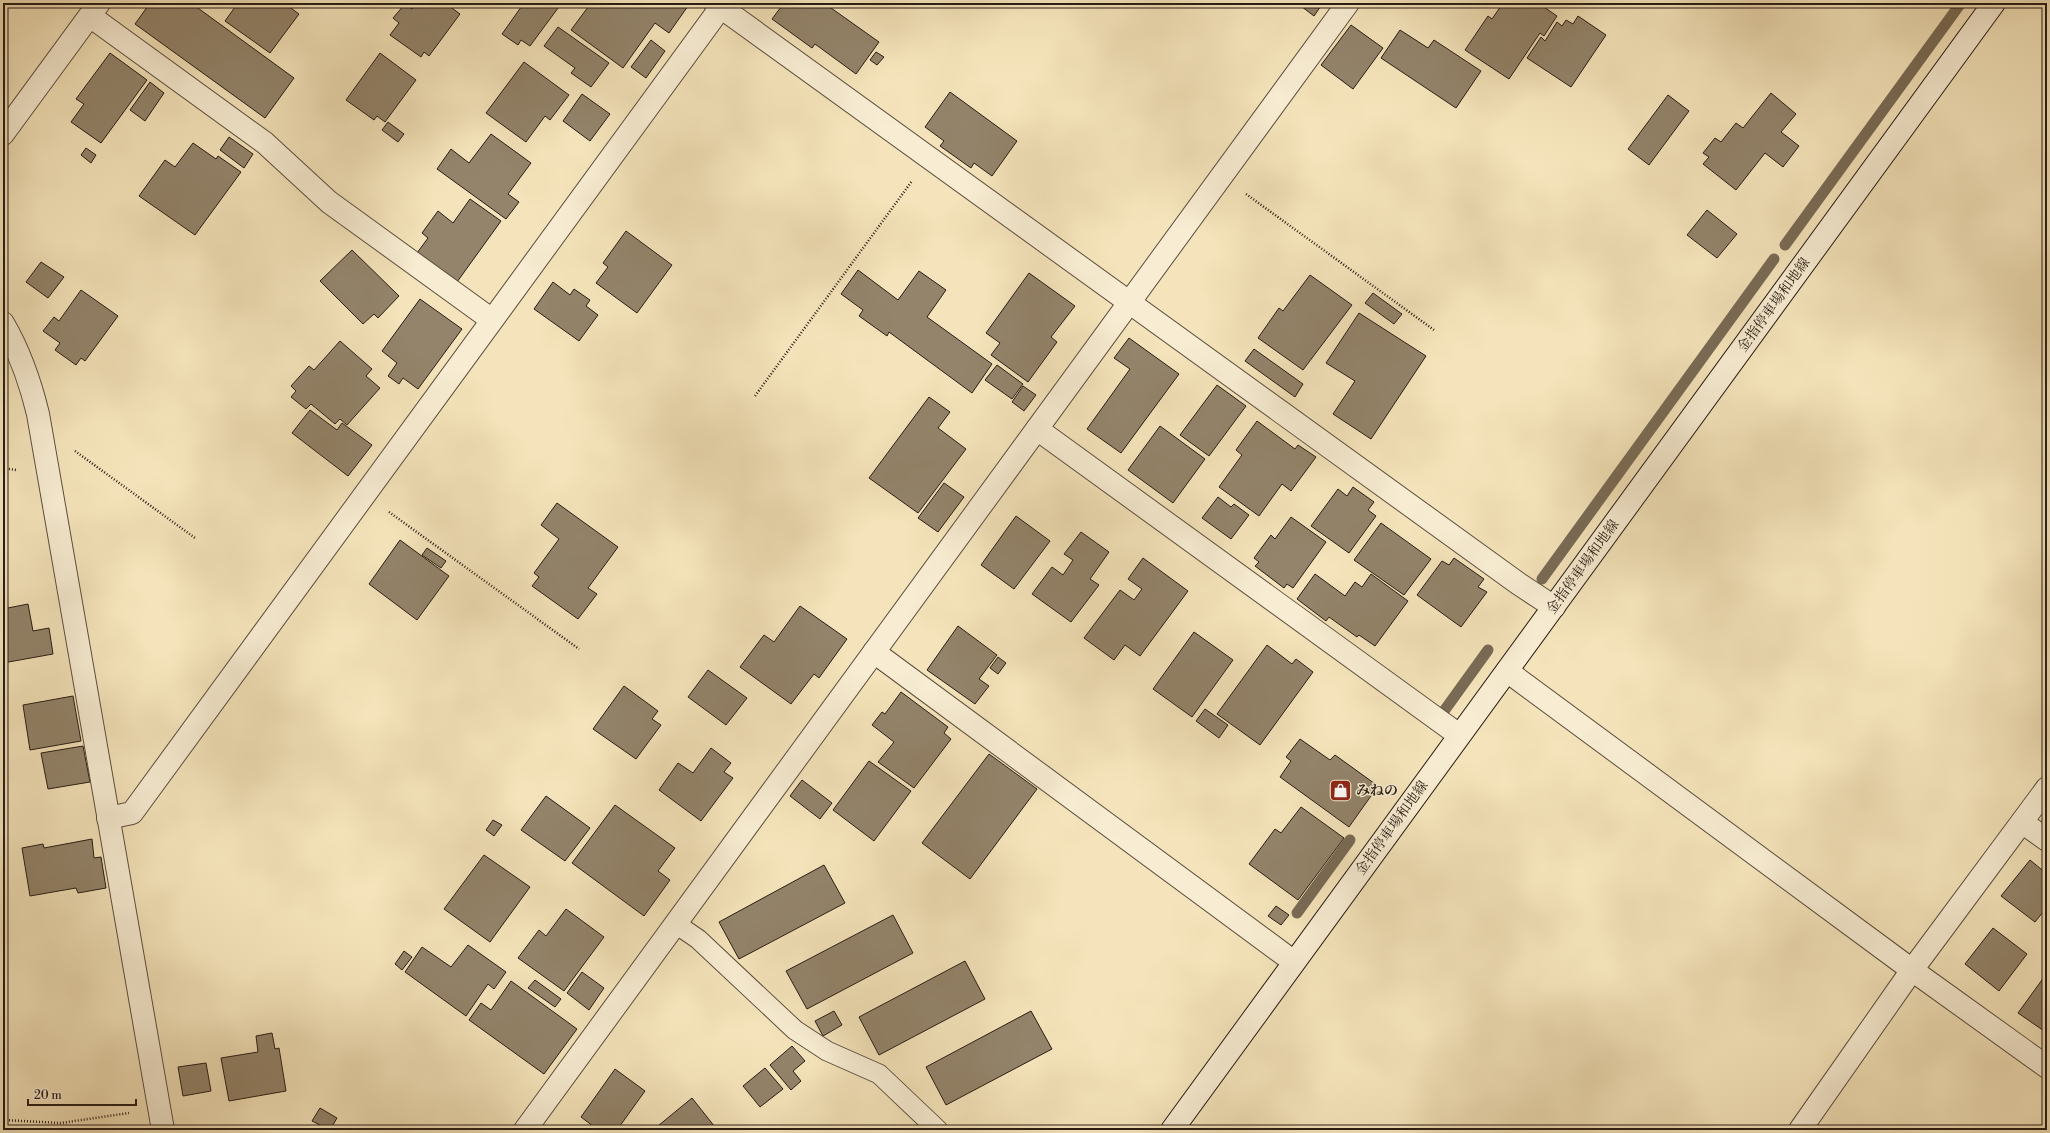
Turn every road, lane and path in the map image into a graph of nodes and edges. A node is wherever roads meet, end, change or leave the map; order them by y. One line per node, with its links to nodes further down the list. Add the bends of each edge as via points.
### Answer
1 (1348, 3): 7 (street)
2 (1994, 3): 17 (street, 金指停車場和地線)
3 (720, 4): 6 (street); 9 (street)
4 (94, 9): 5 (street); 9 (street, via 265,143 330,202)
5 (3, 134)
6 (929, 158): 8 (street); 12 (path)
7 (1222, 176): 8 (street); 11 (path)
8 (1129, 302): 13 (street); 17 (street)
9 (492, 320): 15 (street)
10 (3, 323): 14 (street, via 16,345 29,379)
11 (1434, 330)
12 (755, 396)
13 (1037, 429): 19 (street); 21 (street)
14 (43, 442): 16 (path, via 58,439); 23 (street)
15 (365, 495): 18 (path); 23 (street, via 132,813)
16 (195, 538)
17 (1554, 607): 20 (street, 金指停車場和地線)
18 (579, 649)
19 (874, 652): 26 (street); 27 (street)
20 (1507, 671): 21 (street, 金指停車場和地線); 28 (street)
21 (1459, 735): 27 (street, 金指停車場和地線)
22 (2047, 788): 24 (street)
23 (108, 818): 30 (street)
24 (2022, 822): 25 (street); 28 (street)
25 (2047, 840)
26 (676, 924): 33 (street); 34 (lane, via 698,939 795,1030 827,1051 879,1074)
27 (1294, 962): 35 (street, 金指停車場和地線)
28 (1912, 970): 29 (street); 36 (street)
29 (2047, 1067)
30 (159, 1107): 31 (path, via 72,1123); 32 (street)
31 (3, 1120)
32 (163, 1130)
33 (525, 1130)
34 (938, 1130)
35 (1172, 1130)
36 (1800, 1130)

